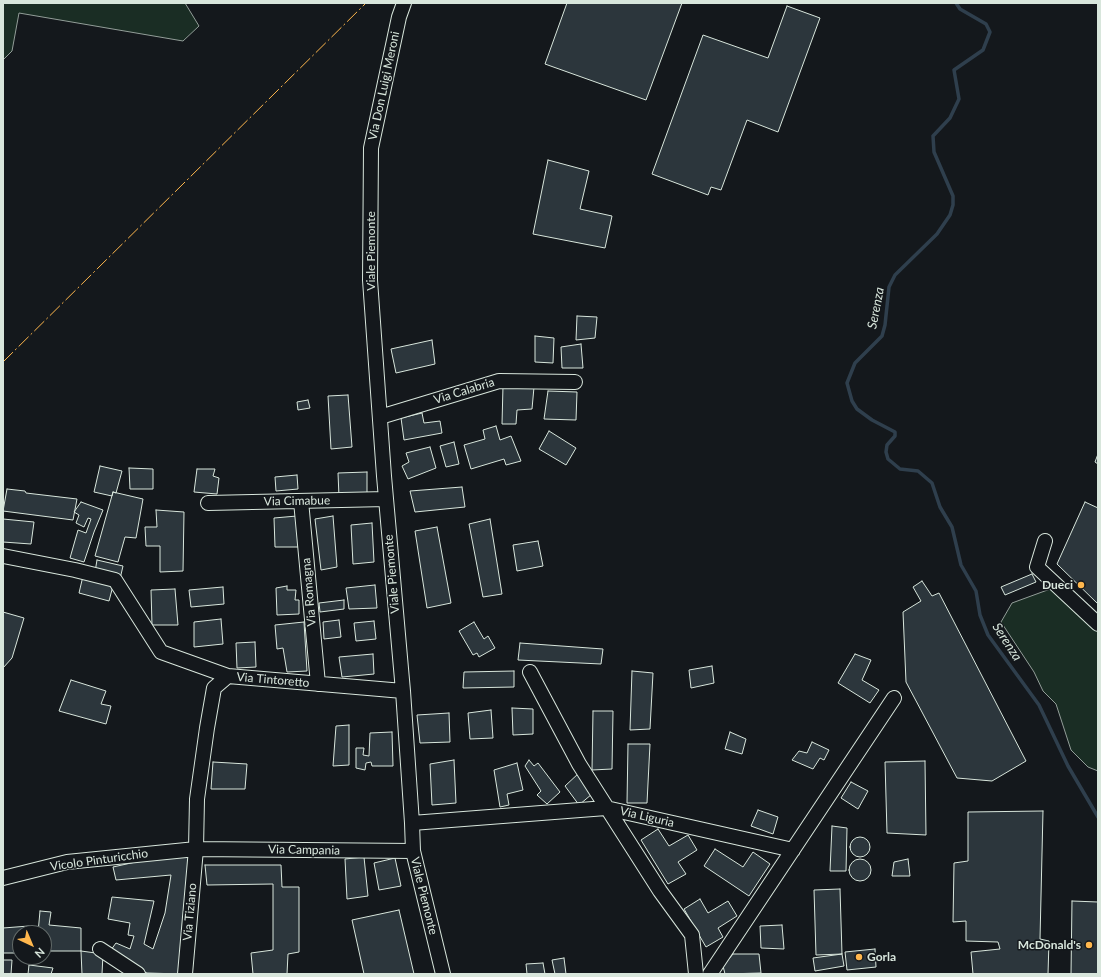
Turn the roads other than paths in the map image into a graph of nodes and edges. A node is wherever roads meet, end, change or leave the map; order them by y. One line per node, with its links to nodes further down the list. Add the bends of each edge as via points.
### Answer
1 (404, 3): 2 (street, Via Don Luigi Meroni, via 371,148)
2 (371, 170): 4 (street, Viale Piemonte, via 370,280)
3 (575, 382): 4 (street, Via Calabria, via 499,381)
4 (380, 417): 5 (street, Viale Piemonte)
5 (386, 499): 6 (street, Via Cimabue); 14 (street, Viale Piemonte)
6 (301, 501): 7 (street, Via Cimabue); 13 (street, Via Romagna)
7 (208, 503)
8 (1045, 541): 10 (street, via 1037,567)
9 (3, 556): 12 (street, via 115,580 162,652)
10 (1098, 624)
11 (530, 672): 16 (street, Via Liguria, via 579,764)
12 (228, 676): 13 (street, Via Tintoretto); 18 (street, Via Tintoretto, via 214,688 197,799)
13 (318, 684): 14 (street, Via Tintoretto)
14 (403, 691): 17 (street, Viale Piemonte)
15 (894, 698): 19 (street)
16 (606, 808): 17 (street); 19 (street, Via Liguria); 26 (street, via 692,935)
17 (412, 823): 20 (street, Viale Piemonte)
18 (196, 849): 20 (street, Via Campania); 21 (street, Vicolo Pinturicchio, via 67,862); 24 (street, Via Tiziano)
19 (793, 850): 27 (street)
20 (413, 851): 25 (street, Viale Piemonte)
21 (3, 878)
22 (100, 949): 23 (street)
23 (138, 974)
24 (185, 974)
25 (442, 974)
26 (696, 974)
27 (710, 974)

